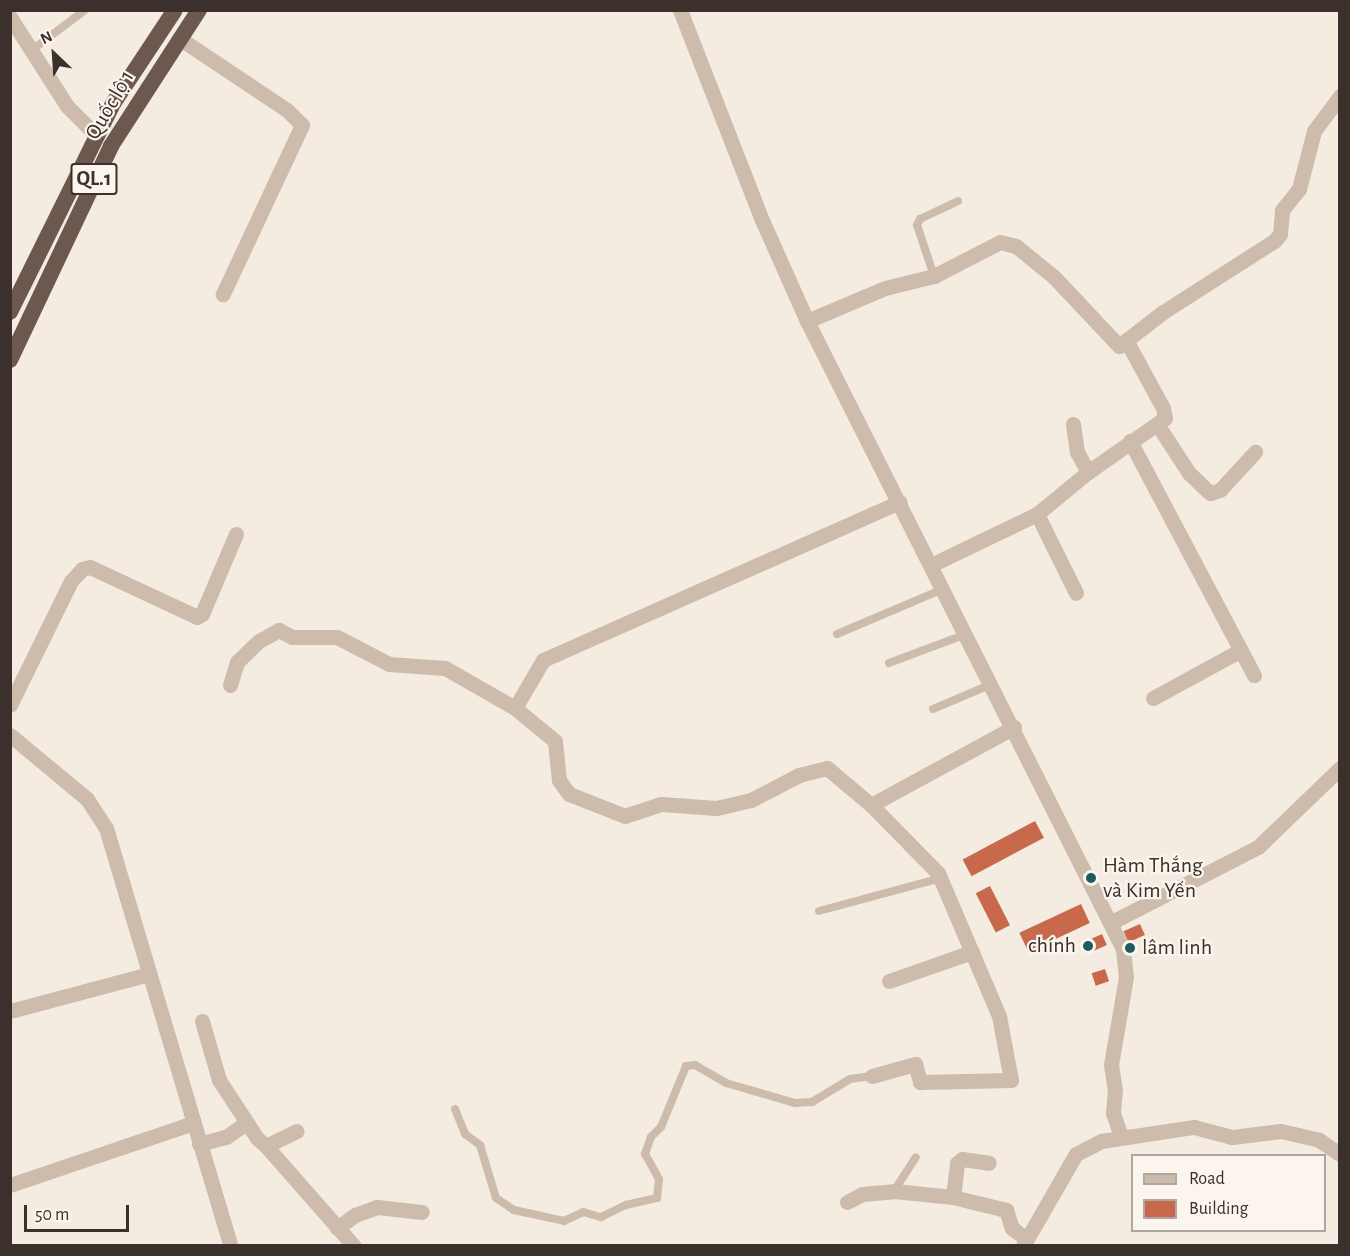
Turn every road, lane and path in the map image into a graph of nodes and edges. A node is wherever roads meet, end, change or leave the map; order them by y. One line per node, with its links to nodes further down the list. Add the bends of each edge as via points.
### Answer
1 (85, 10): 7 (lane)
2 (175, 10): 9 (highway, Quốc lộ 1 / QL.1, via 114,102)
3 (199, 10): 6 (highway, Quốc lộ 1 / QL.1)
4 (680, 10): 14 (street, via 762,220)
5 (10, 17): 7 (street)
6 (179, 38): 12 (street, via 287,110 302,125); 16 (highway, Quốc lộ 1 / QL.1, via 111,146)
7 (32, 50): 9 (street, via 74,115)
8 (1340, 96): 15 (street, via 1314,131 1299,189 1282,210 1280,234 1274,241)
9 (97, 136): 13 (highway, Quốc lộ 1 / QL.1)
10 (958, 201): 11 (lane, via 920,219 917,225)
11 (934, 276): 14 (street, via 885,288); 15 (street, via 991,244 1008,243 1061,284 1091,313 1114,345)
12 (223, 294)
13 (10, 312)
14 (807, 321): 22 (street)
15 (1126, 340): 18 (street, via 1163,408 1165,418)
16 (10, 360)
17 (1072, 424): 21 (street, via 1077,452)
18 (1157, 424): 19 (street); 20 (street, via 1189,473 1210,493 1220,490)
19 (1130, 441): 21 (street); 30 (street)
20 (1255, 452)
21 (1088, 472): 23 (street)
22 (900, 502): 25 (street); 37 (street, via 543,660)
23 (1037, 514): 25 (street); 27 (street)
24 (236, 534): 36 (street, via 202,614 197,617 90,567 82,569 71,580)
25 (931, 565): 26 (street)
26 (943, 589): 28 (lane); 29 (street)
27 (1076, 593)
28 (837, 634)
29 (966, 634): 31 (lane); 33 (street)
30 (1241, 650): 32 (street); 35 (street)
31 (890, 663)
32 (1254, 675)
33 (992, 684): 38 (lane); 39 (street)
34 (230, 686): 37 (street, via 237,662 259,640 279,630 292,638 337,637 389,664 445,668)
35 (1154, 698)
36 (10, 705)
37 (516, 708): 42 (street, via 555,741 559,780 564,790 625,816 662,804 716,808 746,801 799,775 827,768)
38 (933, 709)
39 (1014, 727): 42 (street); 45 (street)
40 (10, 735): 47 (street, via 87,800 103,820)
41 (1336, 779): 45 (street, via 1258,847)
42 (872, 804): 43 (street)
43 (941, 878): 44 (lane); 46 (street)
44 (819, 911)
45 (1110, 923): 56 (street, via 1126,965 1111,1065 1113,1113)
46 (972, 952): 48 (street); 51 (street, via 1002,1023 1011,1080 920,1082 915,1064)
47 (149, 974): 49 (street); 53 (street)
48 (889, 981)
49 (10, 1011)
50 (202, 1021): 54 (street, via 219,1080)
51 (872, 1076): 52 (lane, via 850,1079 812,1102 795,1103 726,1083 695,1065 686,1066 661,1127 651,1137 645,1154 659,1179 657,1198 601,1216 578,1213 564,1221 514,1210 496,1198 480,1145 465,1134)
52 (455, 1109)
53 (194, 1123): 57 (street); 62 (street)
54 (246, 1123): 57 (street, via 221,1138); 58 (street)
55 (297, 1131): 58 (street)
56 (1121, 1136): 59 (street, via 1194,1127 1232,1137 1281,1131 1319,1140); 68 (street, via 1091,1144 1076,1154)
57 (199, 1144): 69 (street)
58 (266, 1146): 67 (street)
59 (1340, 1154)
60 (916, 1157): 63 (lane)
61 (989, 1163): 64 (street, via 962,1159 957,1162)
62 (10, 1185)
63 (894, 1191): 64 (street); 65 (street, via 862,1194)
64 (953, 1197): 68 (street, via 1006,1210 1011,1228)
65 (847, 1202)
66 (422, 1212): 67 (street, via 366,1209)
67 (338, 1228): 70 (street)
68 (1024, 1242)
69 (231, 1245)
70 (354, 1245)

